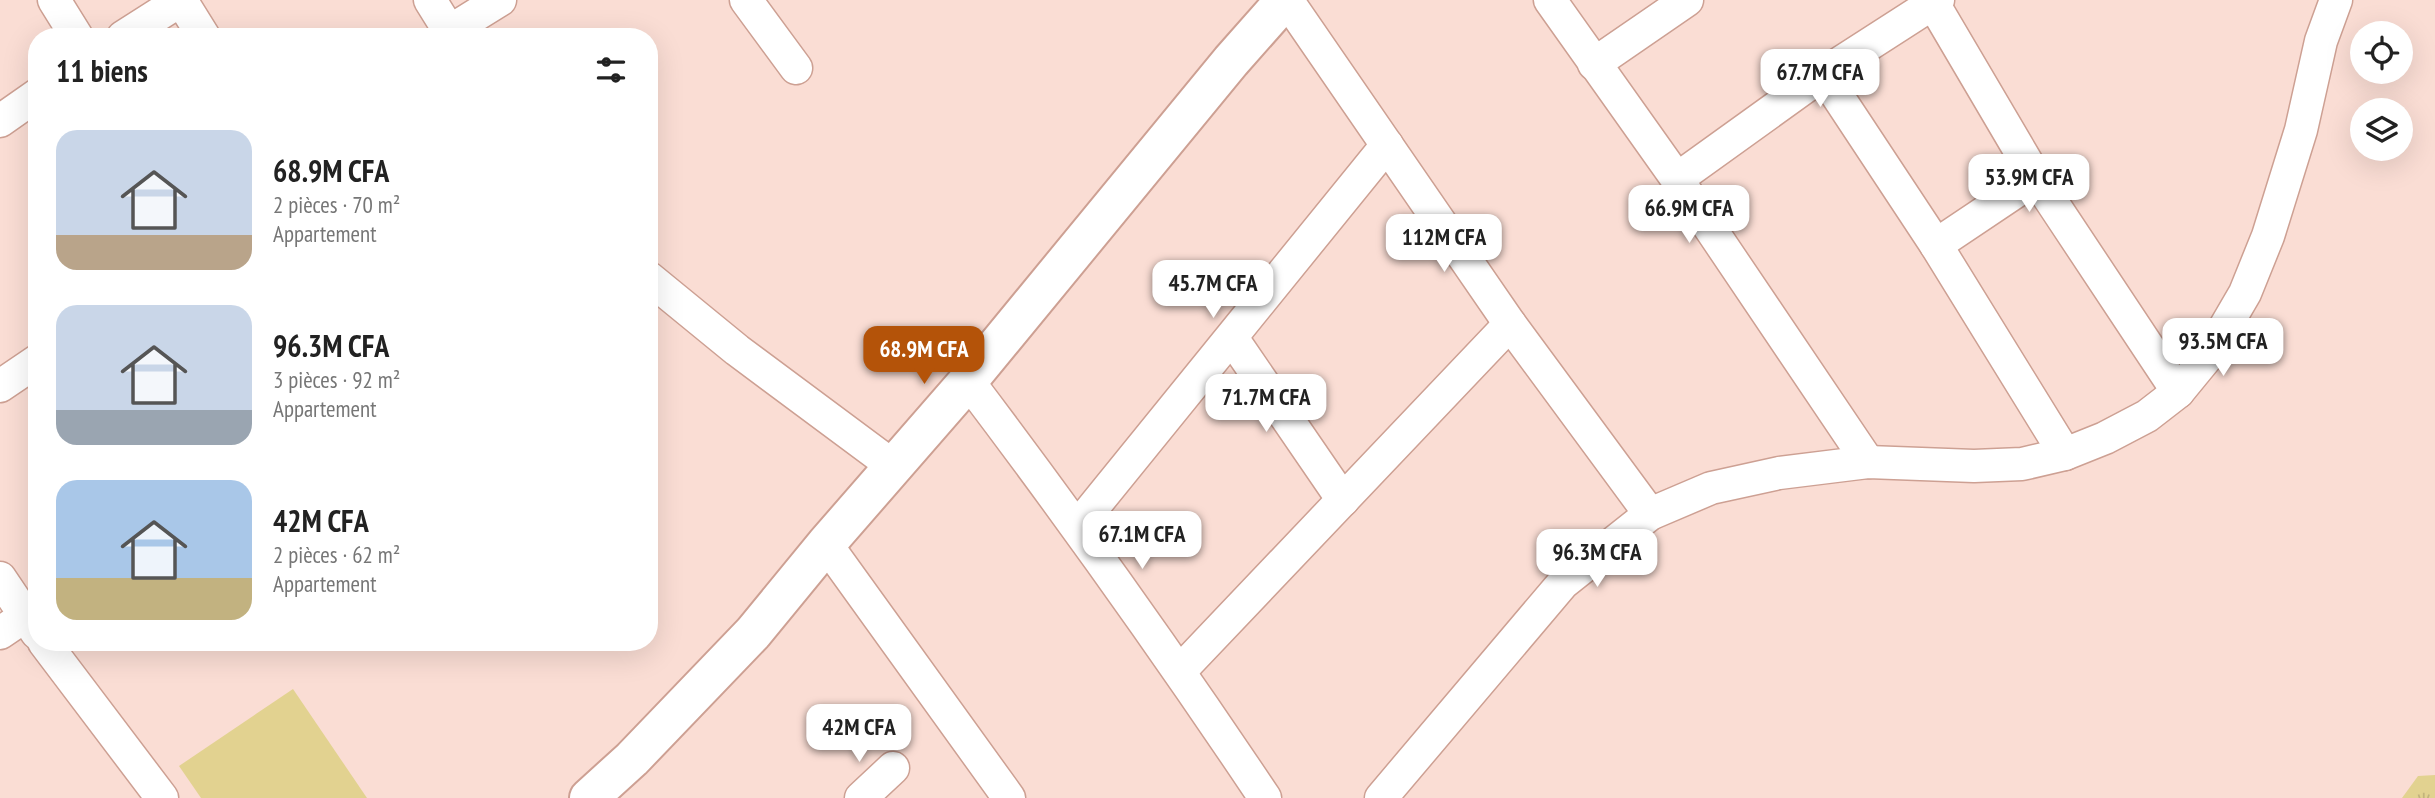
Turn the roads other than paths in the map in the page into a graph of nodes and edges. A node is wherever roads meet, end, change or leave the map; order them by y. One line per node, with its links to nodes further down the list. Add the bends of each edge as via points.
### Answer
1 (54, 0): 11 (street)
2 (181, 0): 12 (street); 13 (street)
3 (430, 0): 14 (street)
4 (500, 0): 15 (street)
5 (746, 0): 17 (street)
6 (1286, 0): 21 (street); 29 (street, via 1230,61)
7 (1550, 0): 16 (street)
8 (1687, 0): 16 (street)
9 (1936, 2): 18 (street); 22 (street)
10 (2332, 2): 31 (street, via 2301,130 2268,236 2238,305 2210,353)
11 (71, 28)
12 (137, 28)
13 (198, 28)
14 (448, 28)
15 (460, 28)
16 (1594, 64): 23 (street)
17 (796, 68)
18 (1823, 74): 23 (street); 24 (street)
19 (28, 101): 20 (street)
20 (0, 121)
21 (1387, 145): 26 (street); 27 (street)
22 (2036, 178): 24 (street); 31 (street)
23 (1677, 179): 33 (street)
24 (1936, 245): 32 (street)
25 (658, 285): 34 (street)
26 (1510, 324): 35 (street); 36 (street)
27 (1232, 338): 35 (street); 37 (street)
28 (28, 367): 30 (street)
29 (968, 380): 34 (street); 37 (street)
30 (0, 386)
31 (2178, 392): 32 (street, via 2147,416)
32 (2065, 454): 33 (street, via 2010,465)
33 (1868, 462): 36 (street, via 1779,473 1711,488)
34 (893, 467): 38 (street)
35 (1343, 500): 42 (street)
36 (1650, 514): 49 (street, via 1563,583)
37 (1078, 526): 42 (street)
38 (826, 544): 45 (street, via 753,633 632,760); 47 (street)
39 (0, 578): 40 (street)
40 (24, 622)
41 (51, 651): 44 (street)
42 (1180, 671): 48 (street)
43 (893, 768): 46 (street)
44 (162, 798)
45 (589, 798)
46 (861, 798)
47 (1009, 798)
48 (1265, 798)
49 (1381, 798)

